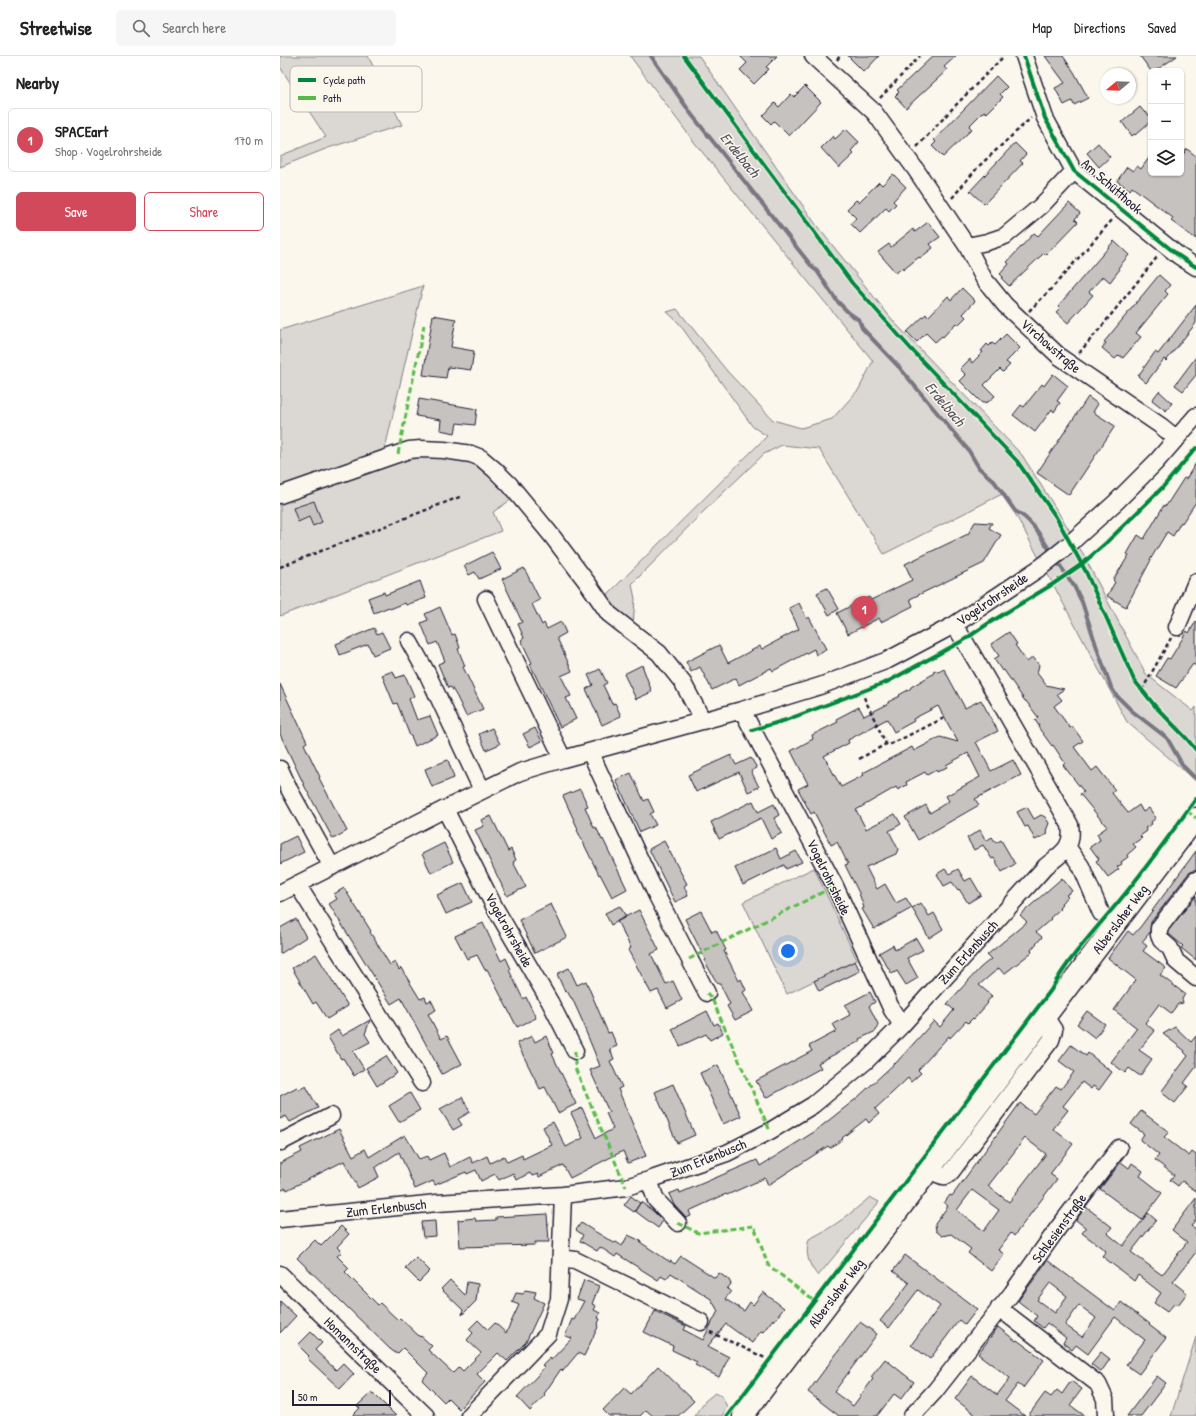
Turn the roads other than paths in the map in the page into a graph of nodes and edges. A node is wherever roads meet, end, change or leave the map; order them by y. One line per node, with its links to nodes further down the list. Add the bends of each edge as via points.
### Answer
1 (814, 56): 4 (street, Virchowstraße, via 870,109 907,157)
2 (1024, 56): 3 (street, Am Schütthook, via 1045,118)
3 (1074, 171): 4 (street, via 1041,206 1005,236); 5 (street, Am Schütthook, via 1166,246)
4 (967, 246): 7 (street, Virchowstraße, via 984,280 1005,305 1060,358)
5 (1196, 267)
6 (1196, 416): 7 (street, Vogelrohrsheide)
7 (1177, 439): 11 (street, Vogelrohrsheide, via 1116,502 1065,548)
8 (280, 495): 15 (street, via 410,450 444,450 481,458 510,485 547,530 609,614 659,653 683,683)
9 (1196, 582): 12 (street)
10 (486, 599): 17 (street)
11 (954, 625): 14 (street, Vogelrohrsheide, via 888,660 820,686); 22 (street, via 1070,825 1072,836)
12 (1177, 627)
13 (409, 641): 19 (street, via 427,673)
14 (742, 710): 15 (street, Vogelrohrsheide); 30 (street, Vogelrohrsheide, via 835,886 892,1010)
15 (703, 721): 16 (street, Vogelrohrsheide)
16 (590, 752): 17 (street, Vogelrohrsheide); 29 (street, via 657,896)
17 (563, 759): 19 (street, Vogelrohrsheide, via 520,772)
18 (280, 769): 23 (street)
19 (482, 790): 20 (street, Vogelrohrsheide)
20 (445, 809): 23 (street, Vogelrohrsheide); 31 (street, Vogelrohrsheide, via 495,908 550,1002)
21 (1196, 818): 46 (main road, Albersloher Weg)
22 (1068, 848): 27 (street, via 1081,866); 30 (street, Zum Erlenbusch, via 1046,866)
23 (332, 867): 25 (street, Vogelrohrsheide)
24 (1196, 880): 28 (street, via 1159,928 1159,935 1170,948 1176,961)
25 (297, 884): 26 (street, Vogelrohrsheide); 32 (street)
26 (280, 893)
27 (1101, 913)
28 (1196, 978)
29 (707, 994)
30 (902, 1025): 36 (street, Zum Erlenbusch, via 846,1079 800,1113 727,1153)
31 (575, 1051)
32 (422, 1084)
33 (331, 1116): 34 (street, via 281,1142)
34 (280, 1140)
35 (1119, 1148): 42 (street, Schlesienstraße)
36 (649, 1180): 37 (street, Zum Erlenbusch, via 626,1187); 39 (street, via 656,1200)
37 (563, 1195): 38 (street, Zum Erlenbusch, via 437,1203); 40 (street)
38 (280, 1219)
39 (678, 1223)
40 (561, 1258): 43 (street, via 575,1260); 45 (street, via 559,1299 548,1334)
41 (280, 1274): 44 (street, Homannstraße)
42 (999, 1308): 47 (street, Schlesienstraße, via 935,1391); 48 (street, via 1098,1384 1105,1399)
43 (701, 1322)
44 (426, 1416)
45 (469, 1416)
46 (743, 1416)
47 (912, 1416)
48 (1106, 1416)

